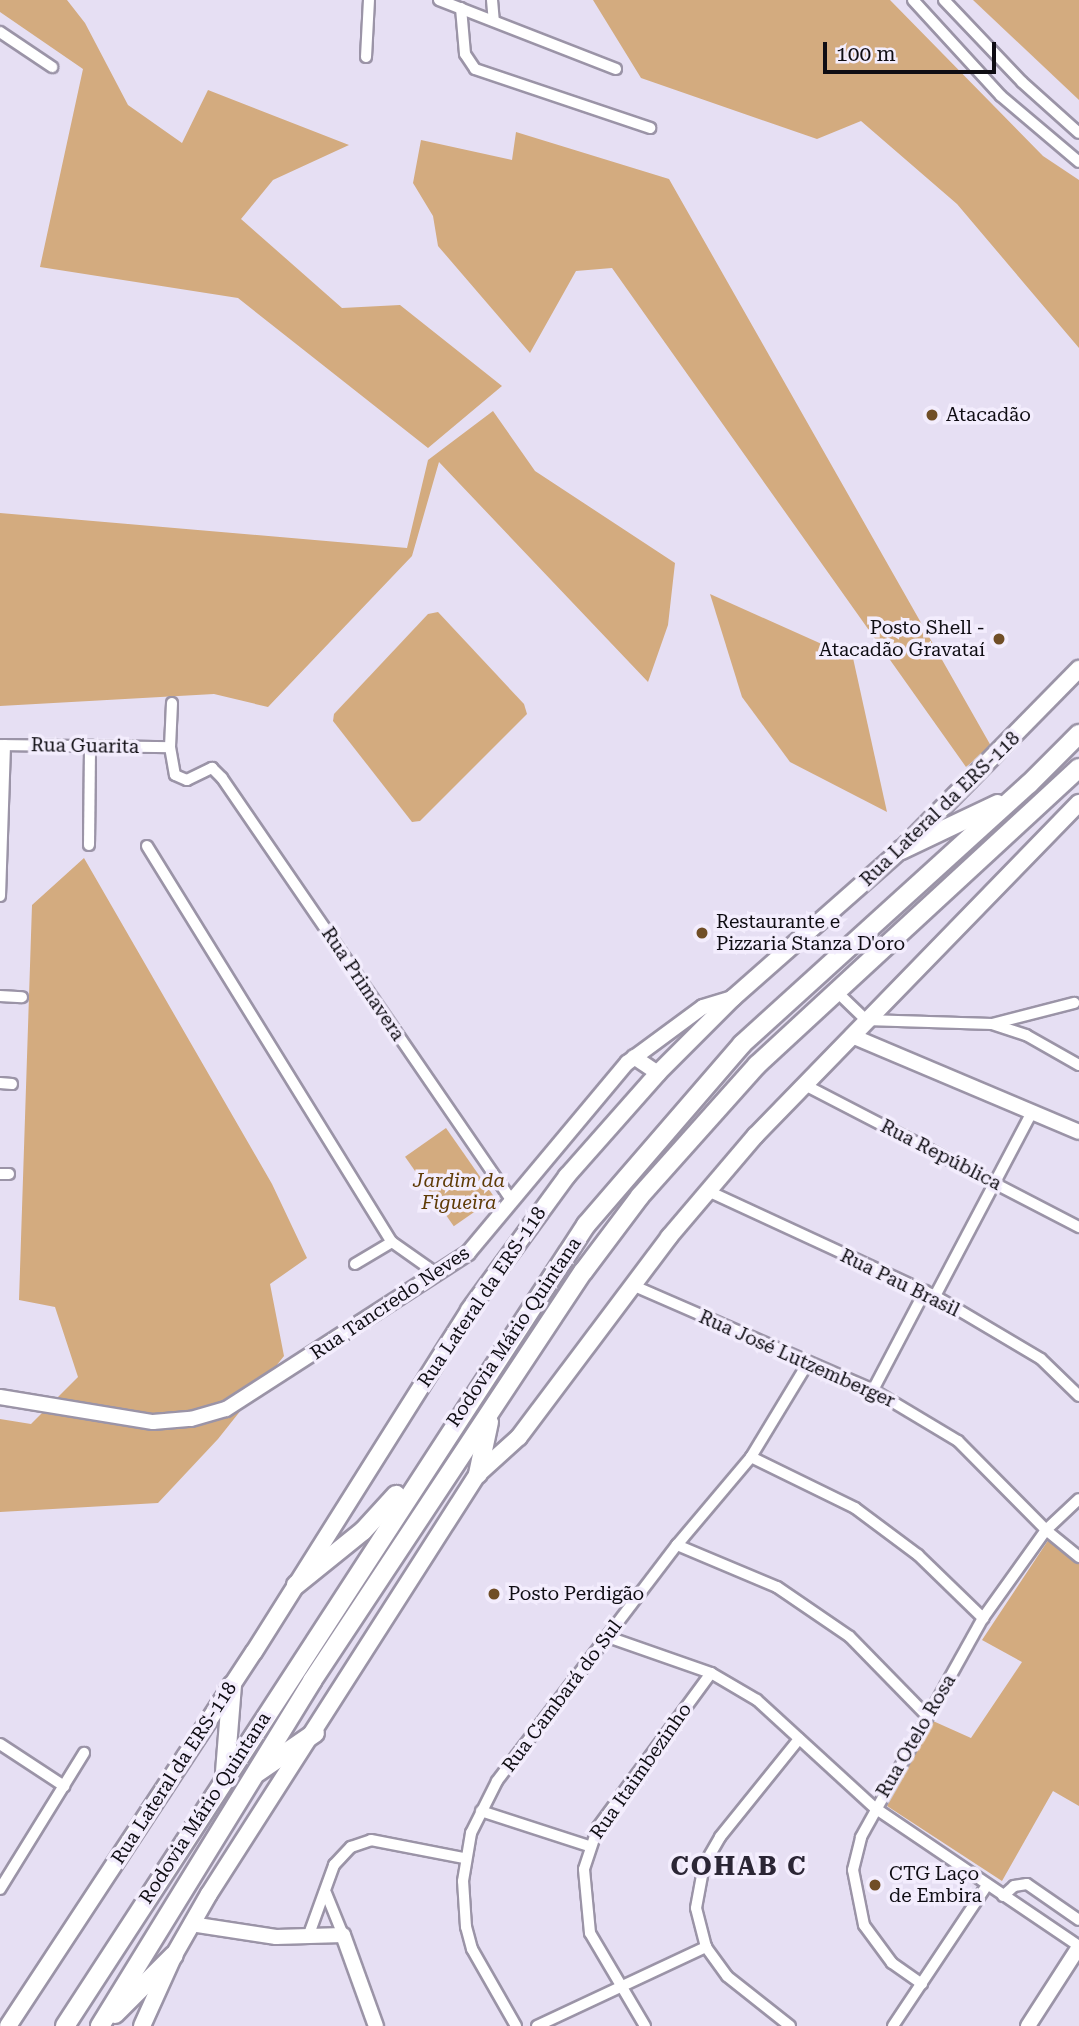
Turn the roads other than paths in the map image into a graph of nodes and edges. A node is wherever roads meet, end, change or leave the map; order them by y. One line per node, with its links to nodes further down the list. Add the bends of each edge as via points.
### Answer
1 (369, 0): 9 (street)
2 (439, 0): 6 (street)
3 (492, 0): 7 (street)
4 (913, 0): 14 (street, via 1001,96)
5 (944, 0): 13 (street, via 1022,82)
6 (461, 8): 7 (street); 12 (street, via 465,54 475,69)
7 (494, 21): 11 (street)
8 (0, 32): 10 (street)
9 (366, 57)
10 (51, 67)
11 (616, 69)
12 (650, 128)
13 (1079, 133)
14 (1079, 162)
15 (1079, 669): 26 (main road, Rua Lateral da ERS-118)
16 (172, 703): 20 (street)
17 (1079, 734): 22 (highway, Rodovia Mário Quintana)
18 (3, 745): 19 (street, Rua Guarita); 27 (street)
19 (90, 745): 20 (street, Rua Guarita); 24 (street)
20 (170, 747): 46 (street, Rua Primavera, via 178,779 187,780 212,768)
21 (1079, 768): 28 (highway, Rodovia Mário Quintana)
22 (1017, 795): 26 (highway); 59 (highway, Rodovia Mário Quintana, via 793,995 677,1113 551,1273)
23 (1079, 803): 33 (main road)
24 (89, 845)
25 (146, 846): 48 (street)
26 (901, 850): 31 (main road, Rua Lateral da ERS-118)
27 (0, 896)
28 (836, 991): 33 (street); 57 (highway, Rodovia Mário Quintana, via 740,1083 640,1196 583,1272)
29 (0, 996): 30 (street)
30 (22, 997)
31 (733, 999): 36 (main road, Rua Tancredo Neves, via 703,1007); 38 (main road, Rua Lateral da ERS-118)
32 (1074, 1003): 34 (street)
33 (866, 1020): 34 (street); 35 (main road)
34 (992, 1024): 37 (street, via 1026,1035)
35 (852, 1037): 41 (main road); 42 (main road)
36 (634, 1057): 38 (main road); 46 (main road, Rua Tancredo Neves, via 601,1090)
37 (1079, 1065)
38 (658, 1073): 65 (main road, Rua Lateral da ERS-118, via 516,1241)
39 (0, 1083): 40 (street)
40 (12, 1084)
41 (803, 1084): 44 (street, Rua República); 45 (main road)
42 (1032, 1112): 43 (main road); 44 (street)
43 (1079, 1132)
44 (998, 1184): 47 (street, Rua República); 52 (street)
45 (708, 1191): 51 (main road); 52 (street, Rua Pau Brasil)
46 (512, 1201): 50 (main road, Rua Tancredo Neves, via 468,1253)
47 (1079, 1227)
48 (392, 1242): 49 (street); 50 (street)
49 (355, 1264)
50 (436, 1273): 56 (main road, Rua Tancredo Neves, via 214,1413 153,1422)
51 (632, 1285): 53 (street, Rua José Lutzemberger); 60 (main road, via 519,1437)
52 (930, 1293): 54 (street); 55 (street, Rua Pau Brasil, via 1041,1359)
53 (808, 1363): 54 (street, Rua José Lutzemberger); 58 (street, Rua Cambará do Sul)
54 (873, 1390): 62 (street, Rua José Lutzemberger, via 958,1441)
55 (1079, 1396)
56 (0, 1397)
57 (491, 1412): 60 (highway); 76 (highway, Rodovia Mário Quintana)
58 (751, 1457): 63 (street, Rua Cambará do Sul); 66 (street, via 855,1508 918,1555)
59 (428, 1463): 65 (highway, via 363,1531); 75 (highway, Rodovia Mário Quintana)
60 (478, 1474): 71 (main road)
61 (1079, 1499): 62 (street, Rua Otelo Rosa)
62 (1046, 1530): 64 (street, Rua José Lutzemberger); 66 (street, Rua Otelo Rosa)
63 (677, 1545): 67 (street, Rua Cambará do Sul); 70 (street, via 777,1587 850,1637)
64 (1079, 1557)
65 (296, 1585): 69 (main road, Rua Lateral da ERS-118)
66 (983, 1618): 70 (street, Rua Otelo Rosa)
67 (608, 1637): 68 (street); 79 (street, Rua Cambará do Sul, via 497,1781)
68 (711, 1673): 72 (street, via 757,1699); 80 (street, Rua Itaimbezinho, via 608,1811)
69 (232, 1685): 75 (highway); 95 (main road, Rua Lateral da ERS-118)
70 (926, 1715): 78 (street, Rua Otelo Rosa)
71 (315, 1732): 76 (highway); 87 (main road)
72 (799, 1739): 78 (street); 91 (street, via 720,1837 704,1865 696,1908)
73 (0, 1744): 77 (street)
74 (84, 1753): 77 (street)
75 (225, 1776): 96 (highway, Rodovia Mário Quintana)
76 (253, 1776): 97 (highway, Rodovia Mário Quintana)
77 (64, 1786): 83 (street)
78 (875, 1808): 82 (street); 93 (street, Rua Otelo Rosa, via 853,1870 859,1908 872,1940 892,1964)
79 (481, 1811): 80 (street); 81 (street, Rua Cambará do Sul)
80 (589, 1846): 94 (street, Rua Itaimbezinho, via 584,1869 590,1933)
81 (464, 1858): 84 (street, via 361,1842 341,1854); 100 (street, Rua Cambará do Sul, via 463,1903 472,1949)
82 (987, 1885): 85 (street); 93 (street)
83 (0, 1889)
84 (326, 1893): 88 (street); 89 (street)
85 (1003, 1896): 86 (street, via 1014,1886 1027,1884); 90 (street)
86 (1079, 1920)
87 (191, 1924): 89 (main road, via 248,1934); 92 (main road)
88 (343, 1935): 89 (main road); 99 (main road)
89 (308, 1937)
90 (1079, 1946): 105 (main road)
91 (706, 1947): 94 (street); 103 (street, via 727,1976)
92 (174, 1955): 97 (highway); 98 (main road)
93 (922, 1984): 104 (street)
94 (618, 1987): 101 (street); 102 (street, Rua Itaimbezinho)
95 (8, 2026)
96 (65, 2026)
97 (101, 2026)
98 (142, 2026)
99 (376, 2026)
100 (516, 2026)
101 (537, 2026)
102 (645, 2026)
103 (790, 2026)
104 (893, 2026)
105 (1028, 2026)

